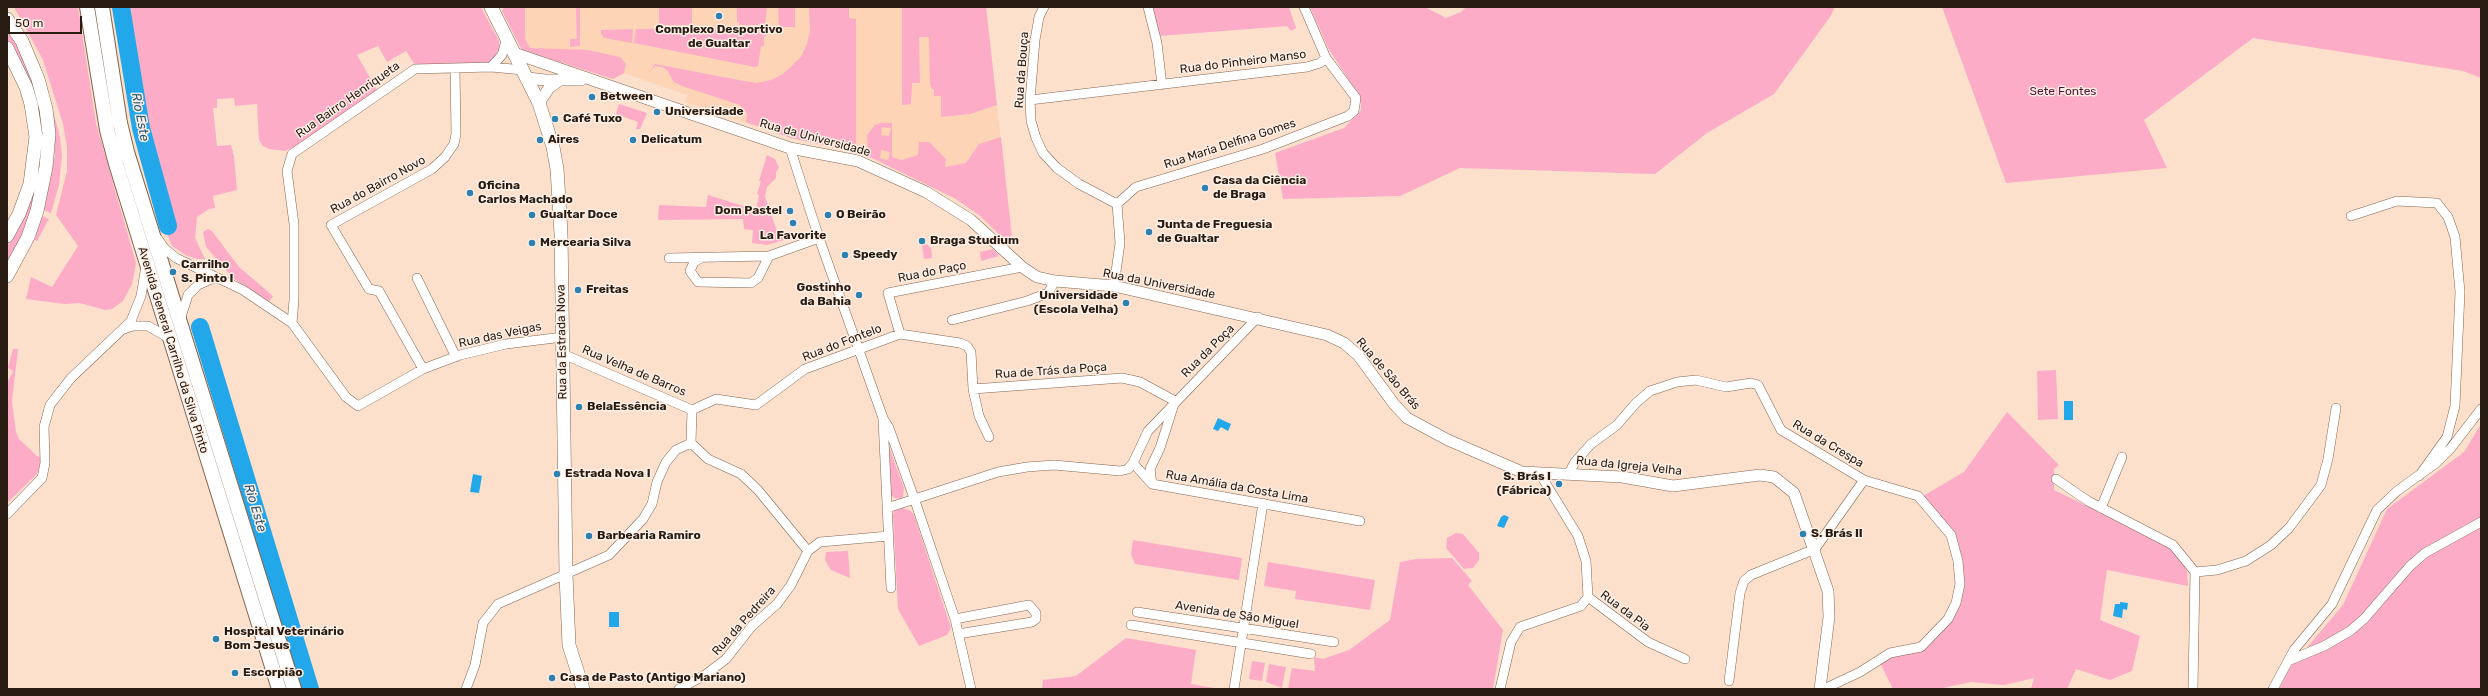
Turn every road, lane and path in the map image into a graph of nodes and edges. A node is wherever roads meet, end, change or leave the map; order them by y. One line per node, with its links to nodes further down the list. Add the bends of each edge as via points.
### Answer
1 (87, 7): 30 (main road, Avenida General Carrilho da Silva Pinto, via 107,130)
2 (102, 7): 24 (main road, Avenida General Carrilho da Silva Pinto, via 120,123)
3 (491, 7): 8 (main road, Rua da Estrada Nova)
4 (1044, 7): 19 (street, Rua da Bouça, via 1036,32)
5 (1148, 7): 18 (street, via 1157,43)
6 (1304, 7): 11 (street, Rua Maria Delfina Gomes)
7 (7, 19): 32 (main road, via 22,41 33,66 46,109 49,134 46,167 37,211 28,237)
8 (507, 38): 10 (main road, Rua da Estrada Nova); 12 (street, via 502,55)
9 (7, 48): 25 (main road, via 28,92 36,137 30,184 19,214)
10 (514, 53): 13 (street, Rua da Universidade); 15 (main road, Rua da Estrada Nova)
11 (1326, 58): 18 (street, Rua do Pinheiro Manso, via 1307,67); 22 (street, Rua Maria Delfina Gomes, via 1356,98 1356,105 1348,116 1263,148 1136,187)
12 (491, 67): 14 (street, Rua Bairro Henriqueta); 15 (street, Rua Bairro Henriqueta)
13 (557, 67): 15 (street); 17 (street, Rua da Universidade)
14 (454, 69): 40 (street, Rua Bairro Henriqueta, via 415,69 292,154 288,171 294,224); 48 (street, Rua do Bairro Novo, via 456,134 454,144 446,157 432,169 331,225 369,289 379,291)
15 (525, 74): 16 (street, Rua da Universidade); 20 (main road, Rua da Estrada Nova)
16 (561, 80): 17 (street, Rua da Universidade); 20 (street, via 549,88)
17 (598, 83): 21 (street, Rua da Universidade)
18 (1162, 85): 19 (street, Rua do Pinheiro Manso)
19 (1030, 100): 22 (street, Rua da Bouça, via 1031,121 1043,153 1057,168 1079,184)
20 (539, 103): 43 (main road, Rua da Estrada Nova, via 557,169)
21 (790, 148): 26 (street); 31 (street, Rua da Universidade, via 858,161 926,192 971,220)
22 (1117, 204): 36 (street, via 1120,243)
23 (2351, 216): 61 (street, via 2397,201 2437,203 2448,217 2455,237 2460,292 2455,406 2447,437)
24 (151, 228): 33 (street, via 170,254 208,272); 38 (main road, Avenida General Carrilho da Silva Pinto)
25 (7, 236)
26 (819, 238): 27 (street); 45 (street)
27 (769, 256): 29 (street); 29 (street, via 758,278 751,283 698,282 690,271 694,262)
28 (669, 258): 29 (street)
29 (703, 258)
30 (146, 263): 41 (street, via 139,303 131,321); 44 (main road, Avenida General Carrilho da Silva Pinto)
31 (1022, 267): 35 (street, Rua da Universidade, via 1037,277); 42 (street, Rua do Paço, via 888,293)
32 (7, 276)
33 (214, 278): 38 (street, via 198,285 188,295); 40 (street, via 243,290)
34 (417, 278): 47 (street)
35 (1055, 281): 36 (street, Rua da Universidade); 39 (street, via 1048,293)
36 (1114, 286): 37 (street, Rua da Universidade)
37 (1258, 318): 50 (street, Rua da Poça); 60 (street, Rua de São Brás, via 1327,335 1344,343 1358,355 1407,418 1448,440 1509,467 1522,472)
38 (180, 320): 93 (main road, Avenida General Carrilho da Silva Pinto)
39 (952, 320)
40 (292, 323): 48 (street, Rua das Veigas, via 346,397 358,406)
41 (123, 330): 44 (street, via 133,326 148,326); 69 (street, via 71,378 50,405 44,427 45,463 42,478)
42 (900, 334): 45 (street, Rua do Fontelo); 49 (street, Rua do Fontelo, via 967,346 971,352)
43 (563, 336): 46 (main road, Rua da Estrada Nova); 47 (street, Rua das Veigas, via 506,344)
44 (169, 338): 92 (main road, Avenida General Carrilho da Silva Pinto)
45 (859, 350): 53 (street, Rua do Fontelo, via 805,369 756,405 716,399); 54 (street)
46 (563, 354): 53 (street, Rua Velha de Barros); 76 (main road, Rua da Estrada Nova)
47 (456, 357): 48 (street, Rua das Veigas)
48 (423, 369)
49 (973, 389): 50 (street, Rua de Trás da Poça, via 1122,378 1140,382); 55 (street, via 979,416)
50 (1175, 401): 58 (street, Rua da Poça, via 1148,431); 64 (street, Rua da Poça, via 1160,448 1150,469)
51 (2336, 408): 75 (street, via 2321,485 2289,528 2271,545 2246,561 2217,570)
52 (2481, 409): 61 (street, via 2451,448)
53 (692, 410): 56 (street, Rua Velha de Barros)
54 (883, 418): 65 (street, via 890,428); 67 (street)
55 (988, 437)
56 (691, 443): 74 (street, via 708,459 741,474 758,490); 76 (street, via 676,450 666,462 657,482 652,504 643,519 609,556)
57 (2122, 457): 68 (street)
58 (1133, 464): 64 (street, Rua Amália da Costa Lima); 65 (street, via 1128,469 1120,471 1054,465 1027,467 998,472)
59 (1569, 473): 60 (street, Rua da Igreja Velha); 63 (street, Rua da Crespa, via 1591,444 1617,425 1650,391 1676,382 1696,380 1726,387 1751,383 1758,385 1778,428); 73 (street, Rua da Igreja Velha, via 1622,477 1673,486 1760,475 1774,477 1794,493)
60 (1540, 474): 78 (street, Rua da Pia, via 1578,536 1586,561)
61 (2419, 476): 88 (street, via 2397,491 2377,510 2332,604)
62 (2056, 479): 68 (street)
63 (1864, 480): 73 (street, Rua da Crespa); 100 (street, via 1918,496 1950,535 1958,561 1960,584 1948,620 1921,647 1890,653 1860,672)
64 (1152, 484): 66 (street, Rua Amália da Costa Lima)
65 (914, 498): 67 (street); 80 (street)
66 (1263, 503): 70 (street, Rua Amália da Costa Lima); 82 (street)
67 (887, 508): 72 (street)
68 (2101, 508): 75 (street, via 2174,545)
69 (7, 514)
70 (1360, 521)
71 (2481, 522): 88 (street, via 2425,553 2350,631 2324,646)
72 (889, 536): 74 (street, via 820,542); 77 (street)
73 (1815, 549): 89 (street, via 1744,581 1740,593); 99 (street, Rua da Igreja Velha, via 1828,591 1829,617)
74 (808, 551): 96 (street, Rua da Pedreira, via 784,595 752,626 726,660)
75 (2194, 572): 91 (street)
76 (566, 575): 94 (street, via 498,604 483,623 475,665); 95 (main road, Rua da Estrada Nova, via 569,645)
77 (891, 588)
78 (1588, 598): 87 (street, Rua da Pia, via 1648,642); 98 (street, via 1581,606 1520,628 1511,642)
79 (1137, 612): 82 (street, Avenida de São Miguel)
80 (954, 616): 83 (street); 83 (street, via 1029,605 1036,613 1036,619 1032,622)
81 (1131, 625): 85 (street)
82 (1243, 628): 84 (street, Avenida de São Miguel); 85 (street)
83 (958, 634): 90 (street)
84 (1334, 642)
85 (1240, 643): 86 (street); 97 (street)
86 (1311, 654)
87 (1685, 659)
88 (2288, 661): 101 (street)
89 (1729, 681)
90 (970, 686)
91 (2191, 687)
92 (279, 689)
93 (294, 689)
94 (466, 689)
95 (583, 689)
96 (679, 689)
97 (1234, 689)
98 (1500, 689)
99 (1820, 689)
100 (1824, 689)
101 (2273, 689)

